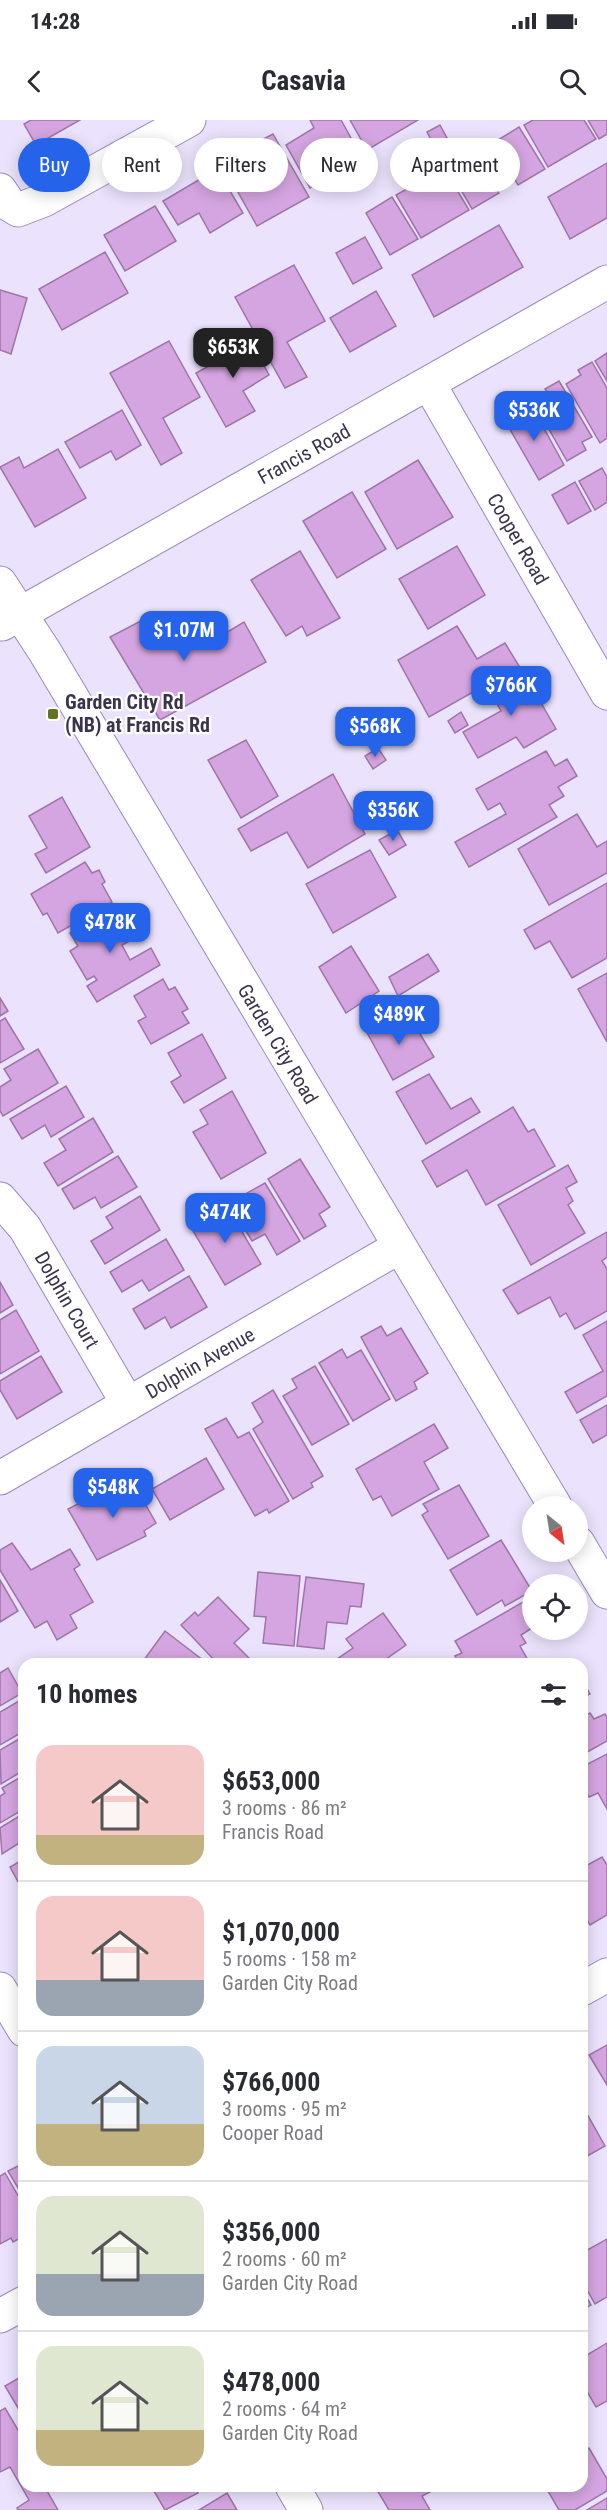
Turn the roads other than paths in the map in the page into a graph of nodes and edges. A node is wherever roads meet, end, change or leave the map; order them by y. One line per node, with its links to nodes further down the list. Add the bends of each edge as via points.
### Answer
1 (189, 120): 2 (street, via 44,200 18,210)
2 (0, 190)
3 (607, 282): 4 (street, Francis Road)
4 (429, 384): 6 (street, Francis Road); 7 (street, Cooper Road)
5 (0, 584): 6 (street, Garden City Road)
6 (10, 619): 9 (street, Garden City Road, via 45,652)
7 (607, 693)
8 (0, 1199): 10 (street, Dolphin Court, via 25,1228)
9 (399, 1247): 10 (street, Dolphin Avenue); 12 (street, Garden City Road)
10 (128, 1404): 11 (street, Dolphin Avenue)
11 (0, 1478)
12 (549, 1496)
13 (588, 1560): 14 (street)
14 (607, 1592)
15 (607, 1975): 16 (street)
16 (588, 1986)
17 (0, 1989): 18 (street)
18 (18, 2020)
19 (18, 2306): 20 (street)
20 (0, 2316)
21 (296, 2492): 22 (street)
22 (306, 2510)

